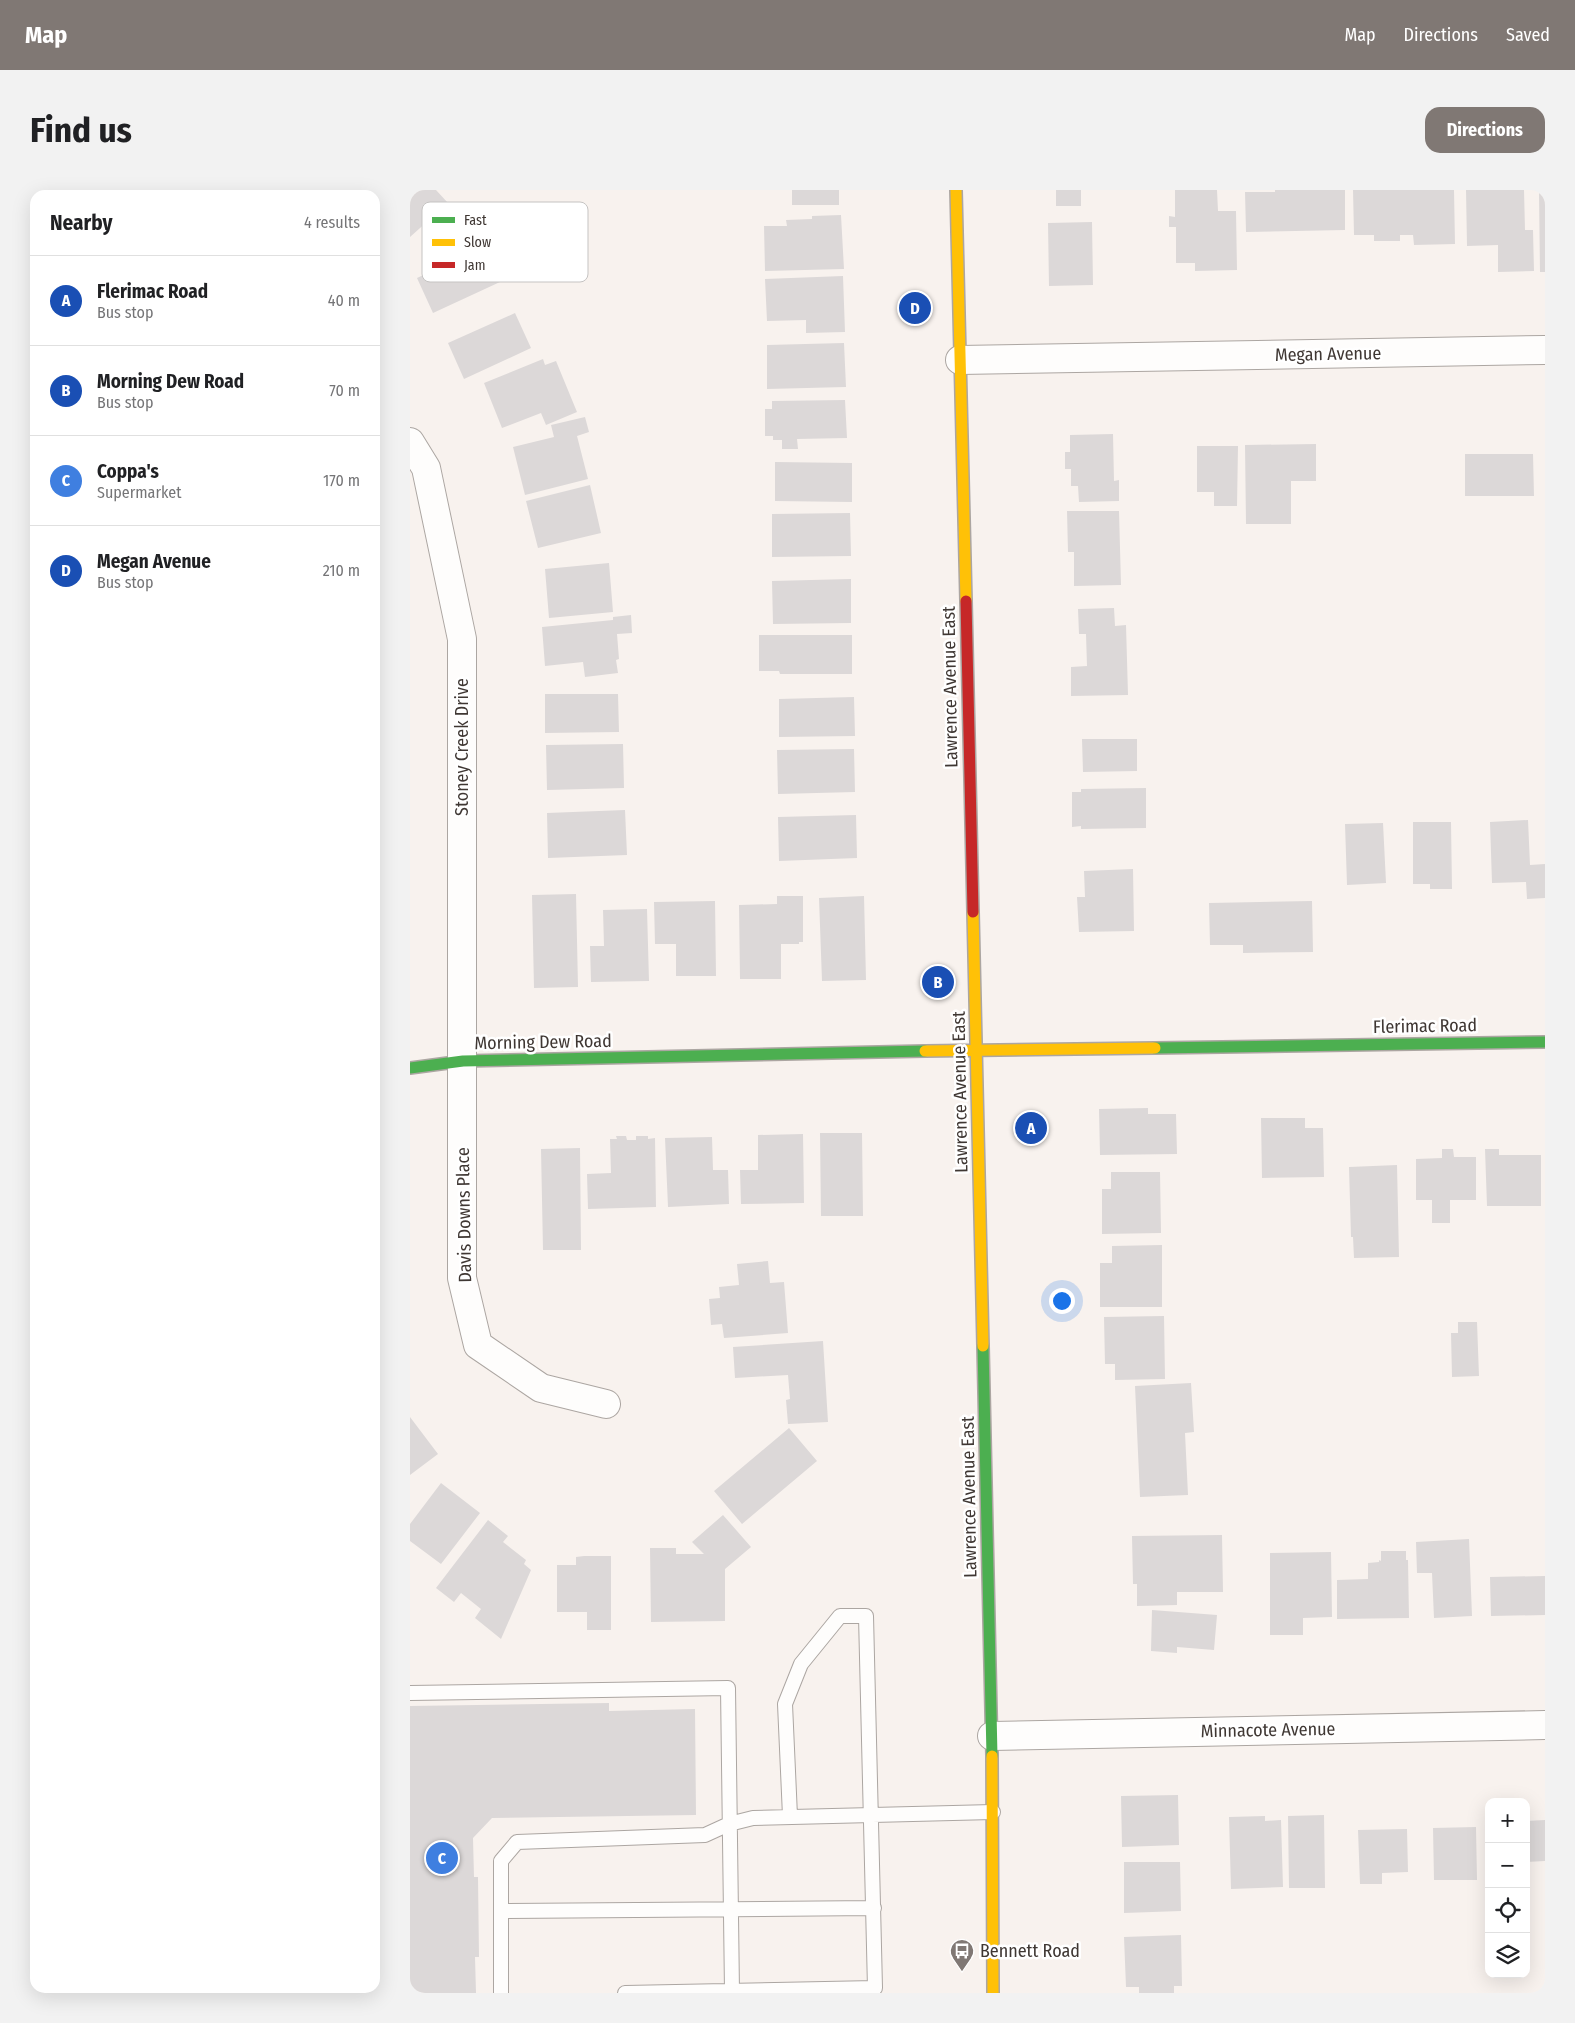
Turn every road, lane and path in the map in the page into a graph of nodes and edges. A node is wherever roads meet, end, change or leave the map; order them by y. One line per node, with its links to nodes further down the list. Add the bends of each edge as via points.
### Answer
1 (956, 190): 3 (main road, Lawrence Avenue East)
2 (1545, 350): 3 (street, Megan Avenue)
3 (960, 360): 6 (main road, Lawrence Avenue East)
4 (410, 442): 7 (street, Stoney Creek Drive, via 426,468 462,639)
5 (1545, 1042): 6 (main road, Flerimac Road)
6 (976, 1050): 7 (main road, Morning Dew Road); 12 (main road, Lawrence Avenue East)
7 (463, 1061): 8 (main road, Morning Dew Road); 9 (street, Davis Downs Place, via 462,1278 478,1345 541,1388)
8 (410, 1068)
9 (606, 1404)
10 (410, 1693): 16 (lane, via 728,1688)
11 (1545, 1725): 12 (street, Minnacote Avenue)
12 (992, 1736): 13 (main road, Lawrence Avenue East)
13 (992, 1812): 15 (lane); 23 (main road, Lawrence Avenue East)
14 (790, 1816): 15 (lane); 15 (lane, via 785,1704 801,1664 840,1616 866,1616); 16 (lane, via 753,1818)
15 (872, 1816): 17 (lane)
16 (729, 1824): 18 (lane); 19 (lane, via 705,1835 517,1842 501,1861)
17 (874, 1908): 18 (lane); 20 (lane, via 875,1988)
18 (731, 1909): 19 (lane); 20 (lane)
19 (502, 1911): 21 (lane)
20 (732, 1991): 22 (lane)
21 (501, 1993)
22 (625, 1993)
23 (993, 1993)

